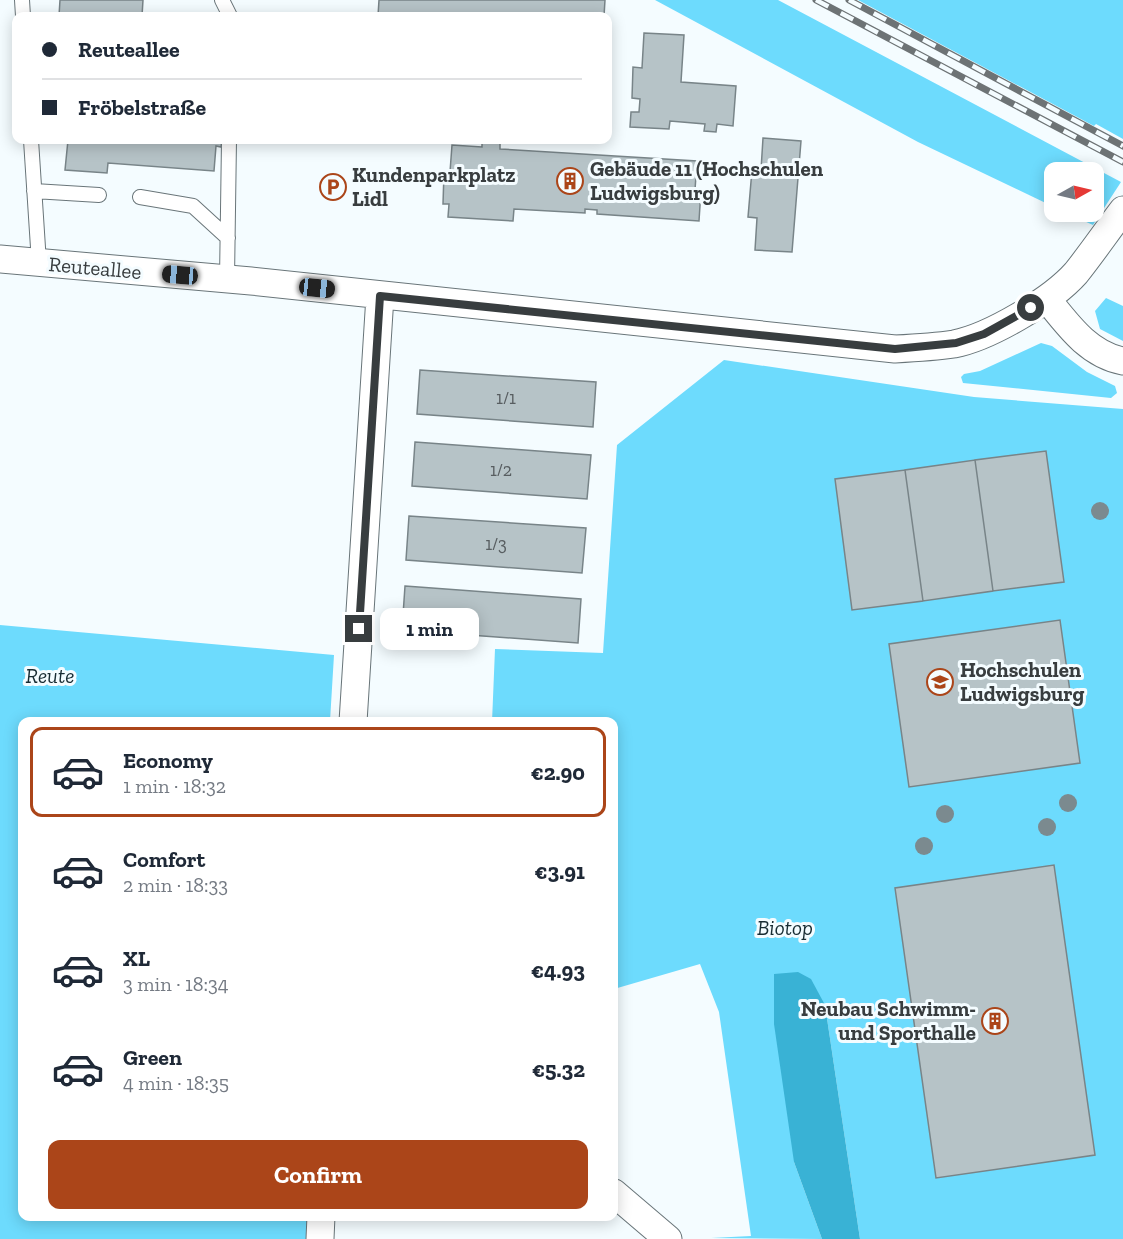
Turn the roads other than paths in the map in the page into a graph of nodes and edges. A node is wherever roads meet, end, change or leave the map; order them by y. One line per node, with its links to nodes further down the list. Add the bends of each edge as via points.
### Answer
1 (31, 144): 3 (lane)
2 (229, 144): 7 (lane)
3 (34, 191): 4 (lane); 9 (lane)
4 (99, 195)
5 (140, 197): 7 (lane, via 193,206)
6 (1123, 210): 12 (street, Reuteallee, via 1074,274)
7 (228, 238): 10 (lane)
8 (0, 260): 9 (street, Reuteallee)
9 (39, 263): 10 (street, Reuteallee)
10 (228, 279): 11 (street, Reuteallee)
11 (380, 296): 12 (street, Reuteallee, via 895,349 956,343 984,334); 14 (street)
12 (1047, 299): 13 (street, via 1091,348)
13 (1123, 361)
14 (353, 717)
15 (618, 1196): 18 (street)
16 (321, 1221): 17 (street)
17 (320, 1239)
18 (669, 1239)

